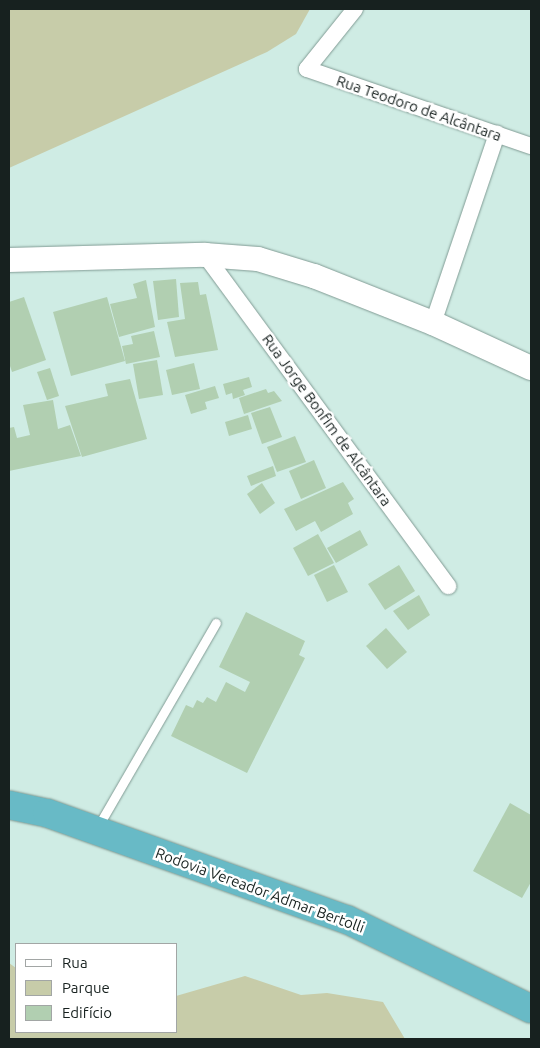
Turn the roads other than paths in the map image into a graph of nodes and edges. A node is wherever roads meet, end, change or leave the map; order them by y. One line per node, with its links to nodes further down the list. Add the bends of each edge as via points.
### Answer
1 (355, 9): 2 (street, Rua Teodoro de Alcântara, via 307,70)
2 (497, 134): 3 (street, Rua Teodoro de Alcântara); 6 (street)
3 (531, 146)
4 (205, 255): 5 (main road); 6 (main road, via 258,259 314,276); 8 (street, Rua Jorge Bonfim de Alcântara)
5 (9, 260)
6 (433, 323): 7 (main road)
7 (531, 368)
8 (448, 586)
9 (216, 623): 14 (lane)
10 (9, 798): 13 (highway)
11 (9, 805): 13 (highway, Rodovia Vereador Admar Bertolli)
12 (9, 813): 13 (highway)
13 (47, 813): 14 (highway, Rodovia Vereador Admar Bertolli)
14 (96, 830): 15 (highway, Rodovia Vereador Admar Bertolli, via 348,920)
15 (531, 1010)

